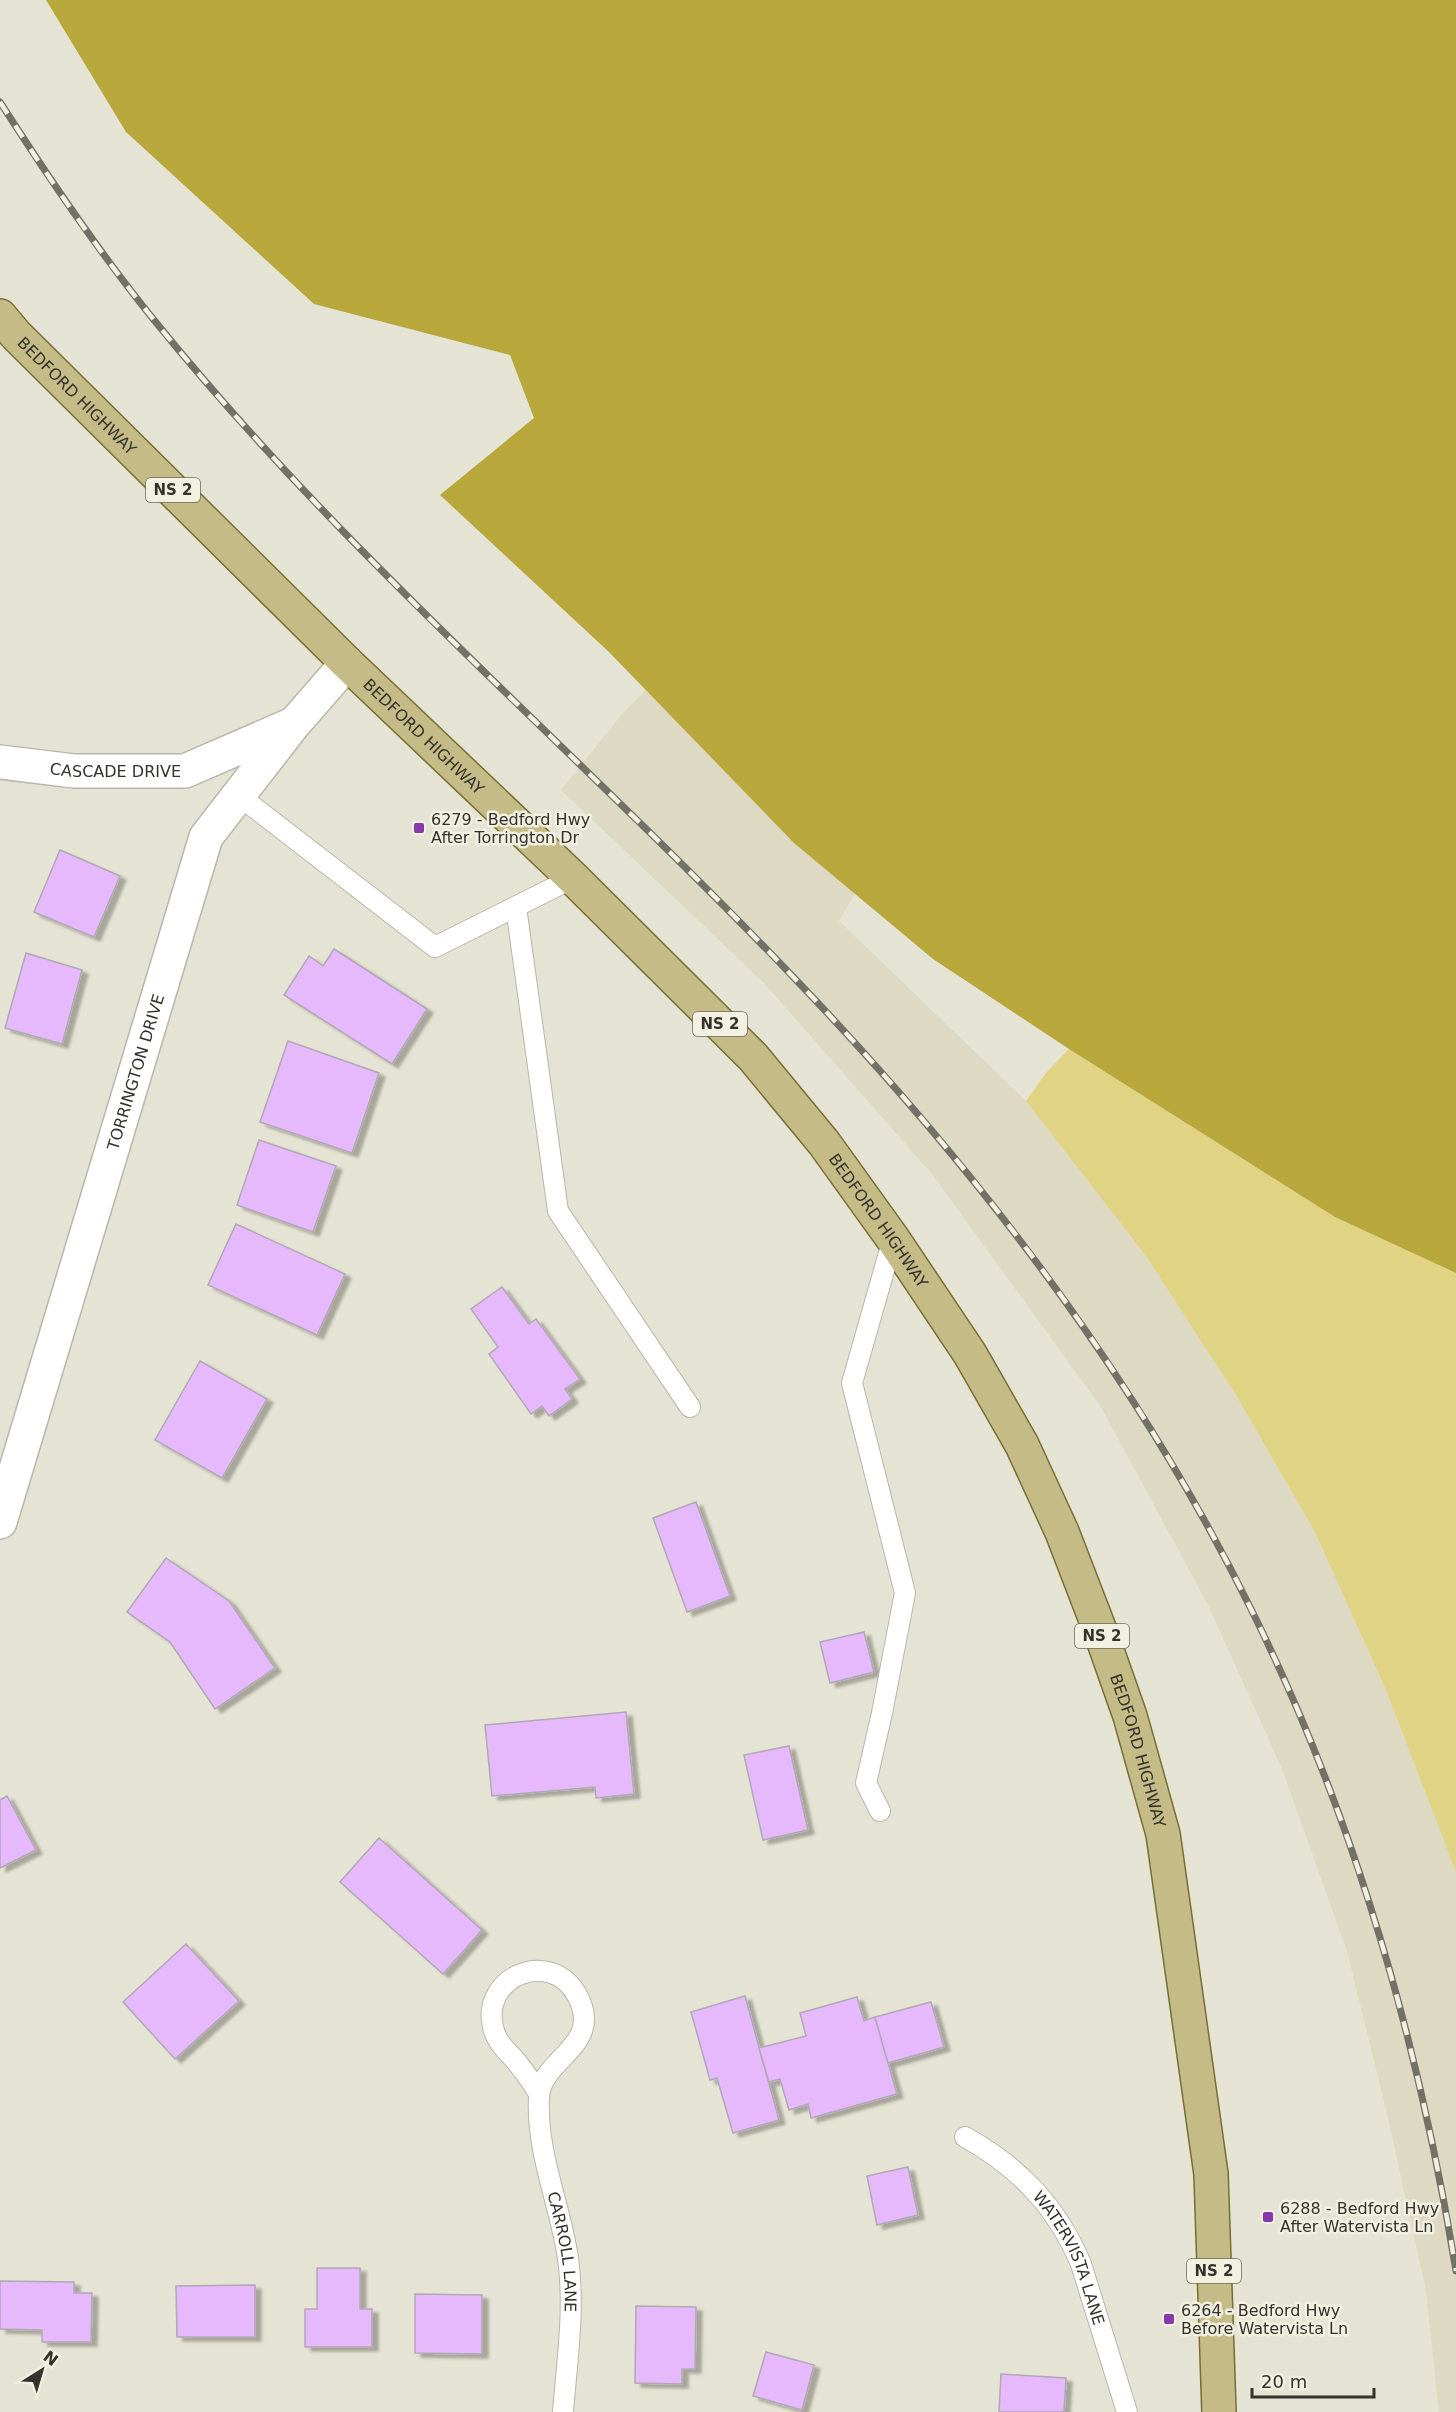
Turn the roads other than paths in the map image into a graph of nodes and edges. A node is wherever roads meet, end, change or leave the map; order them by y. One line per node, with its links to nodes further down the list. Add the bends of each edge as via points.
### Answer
1 (0, 316): 2 (main road, BEDFORD HIGHWAY / NS 2)
2 (347, 663): 3 (street, TORRINGTON DRIVE); 6 (main road, BEDFORD HIGHWAY / NS 2)
3 (293, 724): 4 (street, CASCADE DRIVE, via 185,771 74,771); 5 (street, TORRINGTON DRIVE)
4 (0, 762)
5 (238, 795): 7 (lane, via 435,947); 10 (street, TORRINGTON DRIVE, via 206,837)
6 (573, 878): 7 (lane); 8 (main road, BEDFORD HIGHWAY / NS 2, via 753,1057 824,1143)
7 (516, 907): 9 (lane, via 558,1211)
8 (893, 1239): 11 (lane, via 852,1383 905,1593 866,1783); 16 (main road, BEDFORD HIGHWAY / NS 2, via 970,1354 1022,1444 1062,1532 1130,1716 1162,1834 1211,2174)
9 (690, 1407)
10 (0, 1522)
11 (880, 1811)
12 (539, 2094): 12 (lane, via 546,2079 577,2042 583,2018 581,2002 567,1982 537,1969 508,1981 494,2001 492,2016 497,2039); 14 (lane, CARROLL LANE, via 542,2144 563,2227 570,2284)
13 (965, 2137): 15 (lane, WATERVISTA LANE, via 1027,2181 1072,2241)
14 (563, 2412)
15 (1127, 2412)
16 (1219, 2412)

